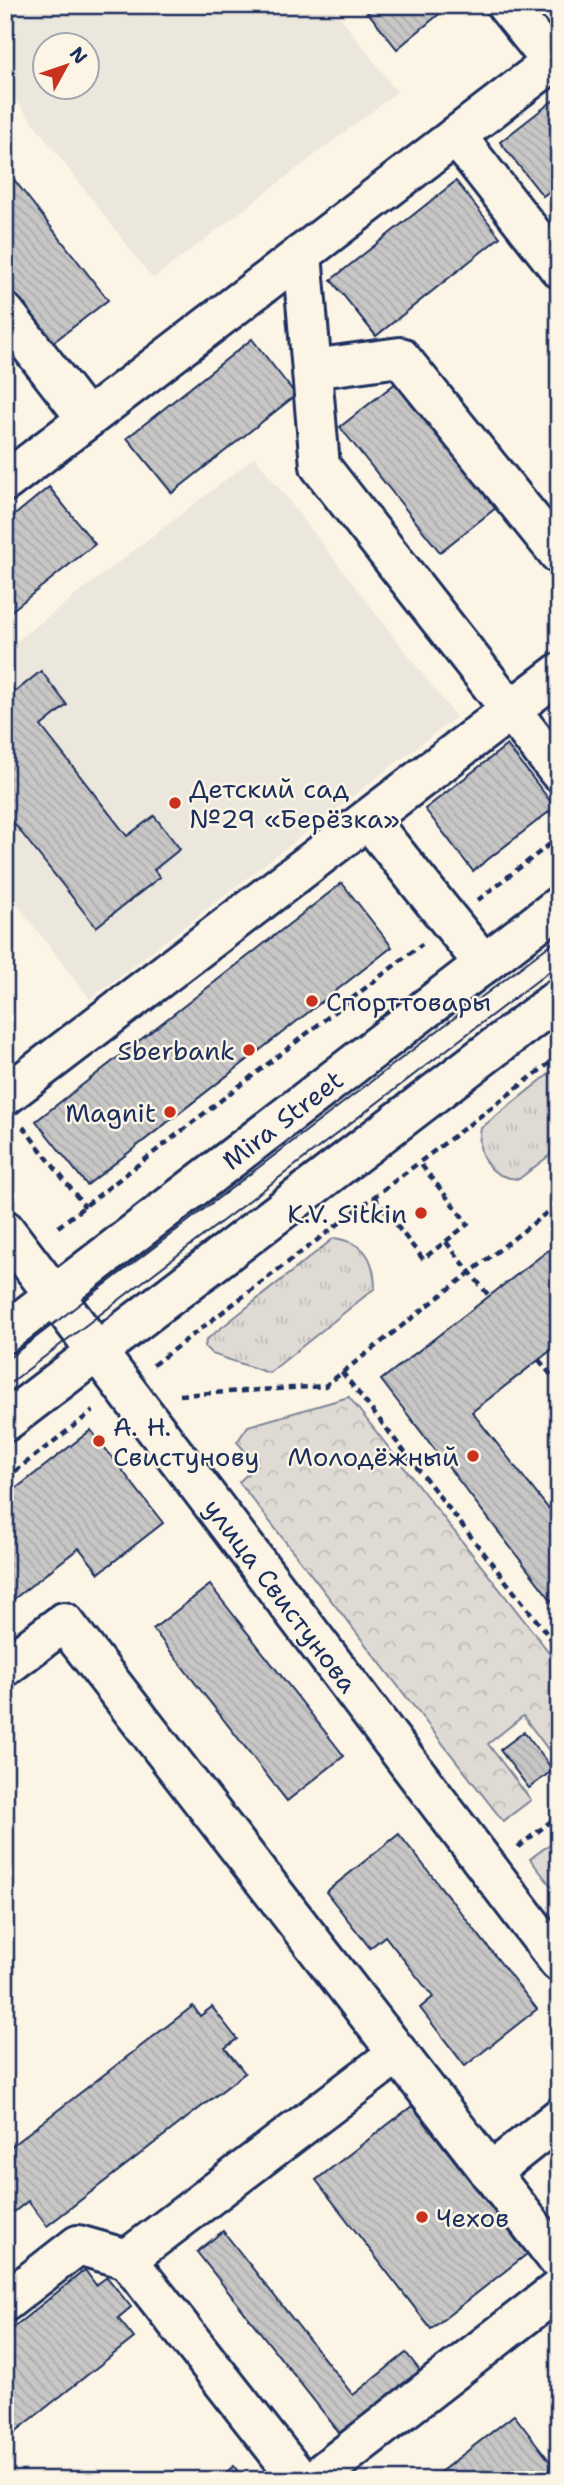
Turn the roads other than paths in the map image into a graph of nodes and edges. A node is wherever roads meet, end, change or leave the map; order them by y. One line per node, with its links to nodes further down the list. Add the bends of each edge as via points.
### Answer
1 (506, 5): 2 (main road)
2 (555, 59): 3 (main road)
3 (456, 136): 4 (main road); 5 (main road)
4 (302, 254): 7 (main road); 8 (main road)
5 (559, 268)
6 (5, 313): 8 (main road)
7 (312, 369): 10 (main road, via 400,357); 12 (main road, via 320,466)
8 (88, 419): 9 (main road)
9 (5, 482)
10 (559, 554)
11 (559, 673): 12 (main road)
12 (510, 710): 13 (main road); 14 (main road)
13 (559, 772)
14 (368, 819): 16 (main road); 18 (main road)
15 (559, 906): 16 (main road, Mira Street)
16 (484, 964): 20 (main road, Mira Street)
17 (559, 998): 22 (main road)
18 (13, 1111)
19 (5, 1230): 20 (main road, улица Свистунова)
20 (55, 1295): 21 (main road, Mira Street); 22 (main road, улица Свистунова)
21 (5, 1333)
22 (98, 1351): 23 (main road); 25 (main road, улица Свистунова)
23 (5, 1422)
24 (5, 1667): 26 (main road, via 64,1622)
25 (559, 1962)
26 (398, 2053): 28 (main road); 29 (main road)
27 (559, 2118): 28 (main road)
28 (490, 2173): 30 (main road)
29 (127, 2259): 32 (main road, via 78,2245); 33 (main road)
30 (559, 2262)
31 (559, 2289): 34 (main road)
32 (5, 2302)
33 (300, 2480)
34 (313, 2480)

